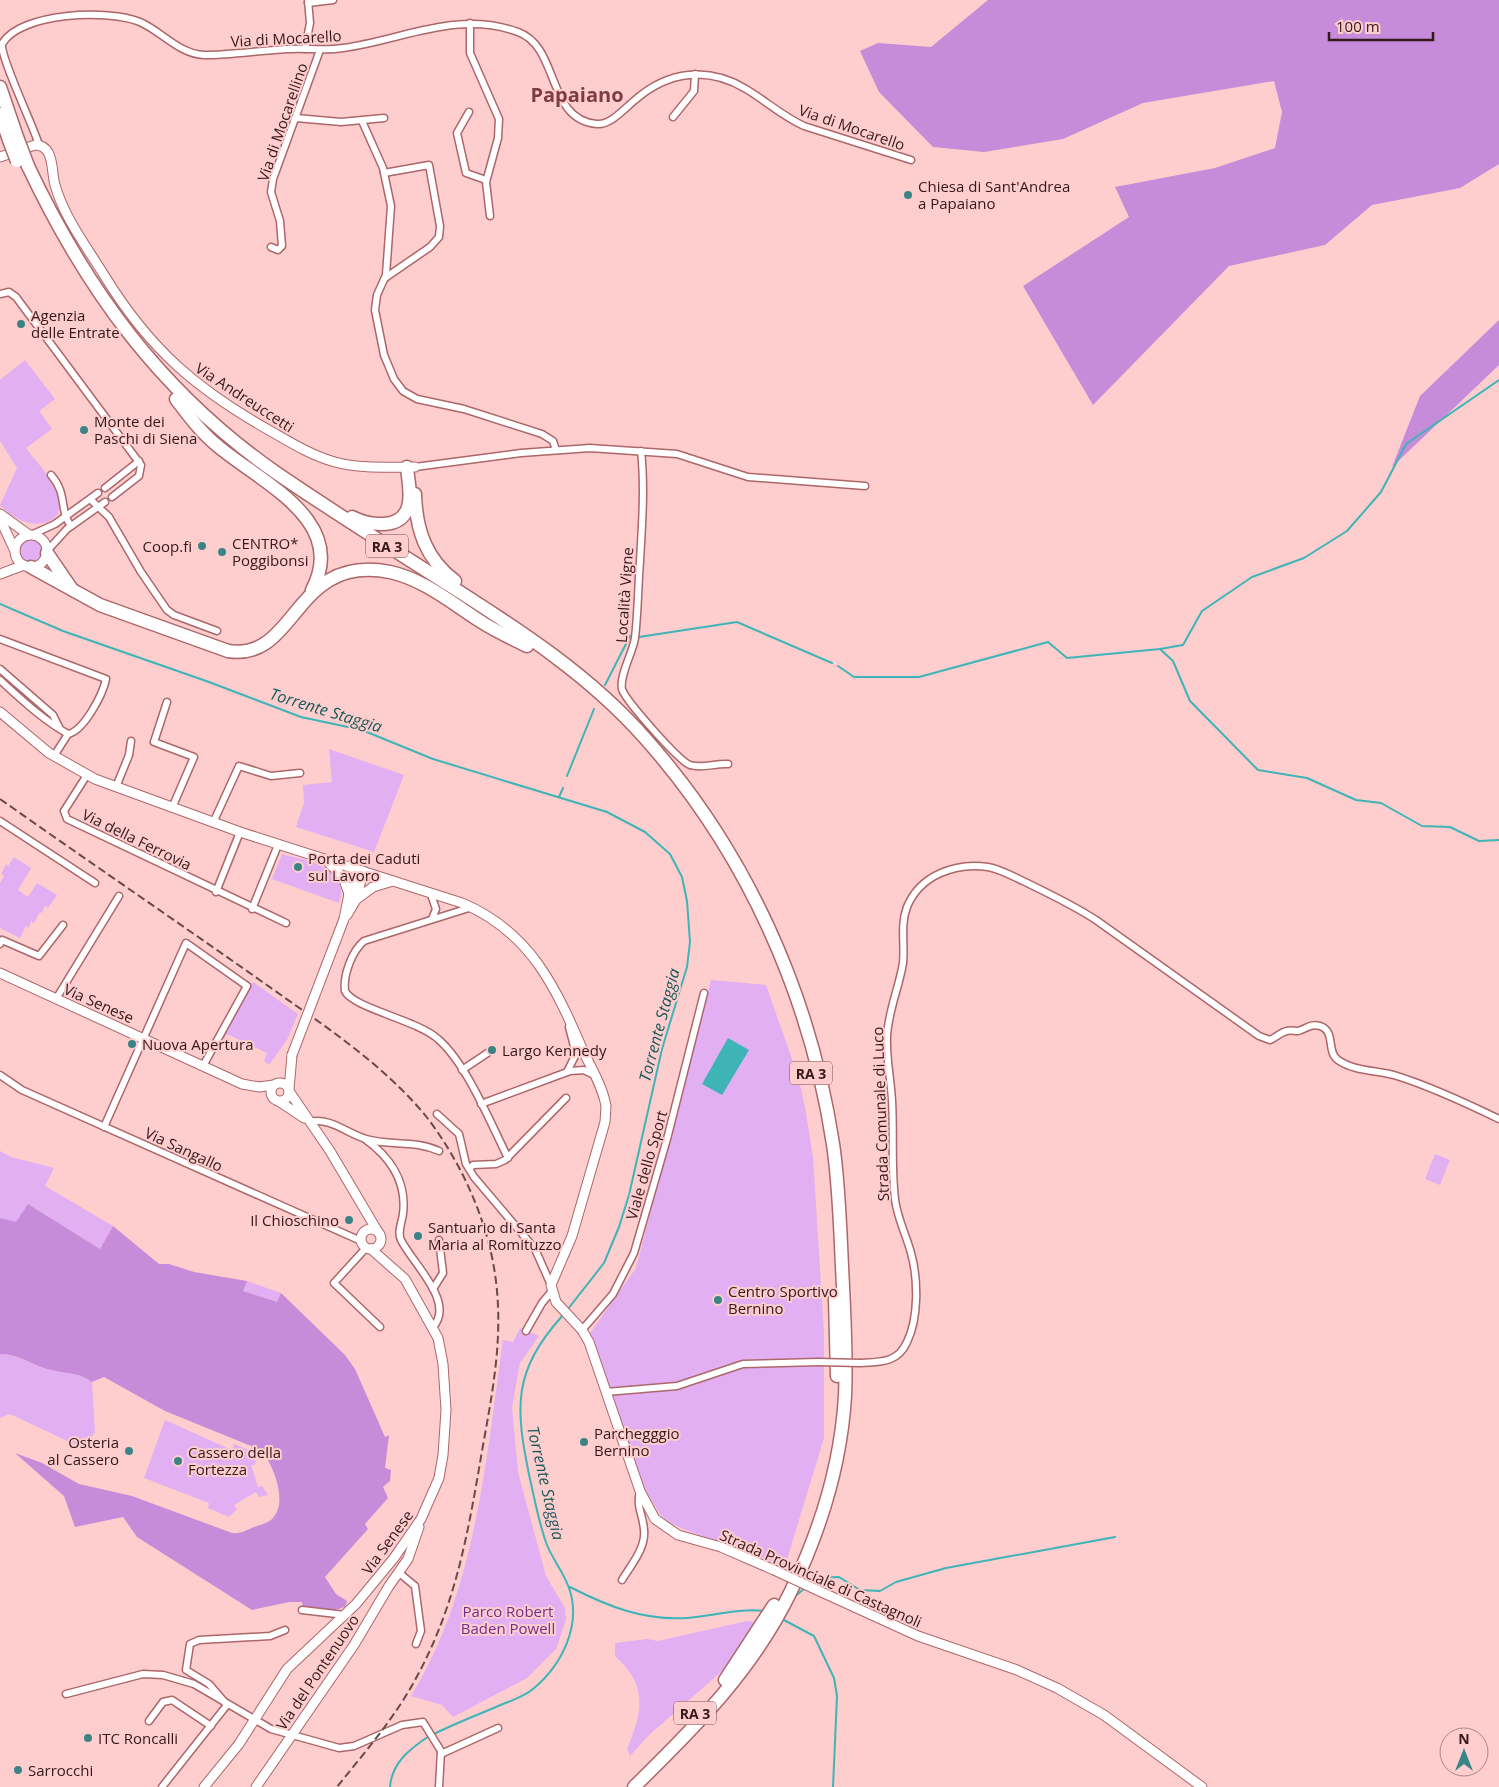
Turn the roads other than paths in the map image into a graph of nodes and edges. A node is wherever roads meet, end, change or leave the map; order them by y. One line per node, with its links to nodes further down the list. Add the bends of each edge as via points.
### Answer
1 (333, 0): 2 (street)
2 (308, 1): 4 (street, via 310,23)
3 (470, 23): 5 (street, Via di Mocarello, via 429,28 353,47); 6 (street, Via di Mocarello, via 507,29 528,37 541,54 567,109 582,120 595,124 611,120 658,82); 21 (street, via 470,53 500,119)
4 (305, 49): 5 (street, Via di Mocarello); 15 (street, Via di Mocarello, via 196,55 140,22 113,15 57,18 29,24 5,39 1,51)
5 (320, 50): 11 (street, Via di Mocarellino)
6 (694, 74): 10 (street, via 694,91); 17 (street, Via di Mocarello, via 740,85 788,118 809,128)
7 (0, 87): 14 (highway, RA 3)
8 (469, 112): 21 (street, via 457,133 465,170 469,176)
9 (0, 114): 14 (highway, RA 3)
10 (673, 117)
11 (296, 118): 13 (street); 23 (street, Via di Mocarellino, via 271,184 282,246 278,250)
12 (384, 118): 13 (street)
13 (362, 121): 20 (street)
14 (13, 138): 19 (highway, RA 3, bridge)
15 (38, 145): 16 (main road); 31 (main road, Via Andreuccetti, via 50,158 54,185 64,208 103,273 137,323 178,369 247,418 322,458 349,465)
16 (5, 156): 18 (main road)
17 (911, 160)
18 (0, 162)
19 (24, 167): 26 (highway, RA 3, via 42,213 83,287 120,337); 27 (highway, RA 3, via 90,282 150,360)
20 (384, 173): 24 (street, via 391,215); 24 (street, via 429,165 441,231 435,243)
21 (486, 180): 22 (street)
22 (490, 216)
23 (271, 246)
24 (386, 278): 28 (street, via 376,301 376,317 386,361 403,391 423,401 464,409 542,434 553,441)
25 (0, 294): 30 (street, via 9,292 19,301)
26 (176, 399): 52 (highway, via 212,442 287,498 307,518 318,539 321,559 320,574); 55 (highway, RA 3, via 223,444 266,476)
27 (206, 417): 31 (highway, via 297,481 366,522 388,523 406,512); 57 (highway, RA 3, via 275,472 512,626)
28 (556, 450): 29 (street); 31 (street)
29 (641, 451): 35 (street, via 680,455 744,477); 65 (street, Località Vigne, via 642,530 636,634 622,682 623,691 652,728 687,764 696,767)
30 (139, 461): 32 (street); 34 (street, via 142,470)
31 (411, 467): 57 (highway, via 418,527 437,565 455,582 538,638)
32 (125, 472): 34 (street, via 131,472); 36 (street)
33 (51, 475): 43 (street, via 61,489)
34 (135, 480): 38 (street)
35 (865, 486)
36 (105, 488)
37 (98, 493): 39 (street)
38 (112, 497)
39 (90, 500): 41 (street); 43 (street)
40 (105, 502): 41 (street)
41 (97, 507): 45 (street); 53 (street, via 109,517 167,610)
42 (0, 514): 46 (main road)
43 (66, 517): 45 (street); 46 (street)
44 (0, 519): 47 (main road)
45 (71, 526): 48 (street)
46 (30, 535): 47 (main road, via 20,538); 48 (main road, via 42,539)
47 (15, 551): 49 (main road, via 17,559); 50 (main road)
48 (47, 552): 49 (main road, via 43,561); 51 (highway)
49 (27, 566): 50 (main road); 51 (highway)
50 (1, 574)
51 (74, 592): 52 (highway, via 108,608 232,652 251,650 267,643)
52 (308, 596): 55 (highway, via 328,579 343,573 390,572 426,587 494,630)
53 (217, 631)
54 (0, 639): 62 (street, via 106,679 100,698 78,729)
55 (527, 646): 134 (highway, RA 3, via 580,687 628,733 650,756 697,819 767,939 799,1024 826,1147 837,1400 831,1445 816,1508)
56 (0, 669): 61 (street, via 53,715)
57 (572, 670): 134 (highway, RA 3, via 643,736 719,838 757,901 781,954 807,1023 820,1078 834,1147 839,1214 846,1350 844,1400 839,1448 823,1511)
58 (0, 680): 61 (street, via 47,723)
59 (167, 702): 69 (street, via 154,742 194,757)
60 (0, 712): 64 (main road)
61 (58, 727): 62 (street)
62 (68, 734): 64 (street)
63 (131, 741): 68 (street)
64 (54, 756): 67 (main road)
65 (728, 764)
66 (300, 772): 71 (street, via 271,776 239,766)
67 (87, 775): 68 (main road); 78 (street, Via della Ferrovia, via 64,811 67,819)
68 (116, 787): 69 (main road)
69 (172, 808): 71 (main road)
70 (0, 821): 77 (street)
71 (213, 823): 72 (main road)
72 (240, 832): 73 (main road); 78 (street)
73 (278, 845): 74 (main road); 83 (street)
74 (324, 859): 75 (main road); 81 (main road, via 343,877)
75 (363, 871): 76 (main road); 81 (main road)
76 (395, 881): 79 (main road); 81 (main road)
77 (95, 883)
78 (216, 892): 83 (street, Via della Ferrovia)
79 (430, 892): 82 (main road); 84 (street, via 436,908)
80 (119, 896): 90 (street)
81 (353, 896): 94 (main road, bridge)
82 (472, 907): 84 (street); 91 (main road, via 507,930 528,950 553,984)
83 (252, 909): 85 (street, Via della Ferrovia)
84 (432, 919): 96 (street, via 361,943 350,964 344,990 355,1002 430,1033 450,1051)
85 (286, 924)
86 (63, 925): 87 (street, via 39,956 2,940)
87 (0, 944)
88 (0, 973): 90 (main road, Via Senese)
89 (704, 993): 125 (street, Viale dello Sport, via 660,1165 632,1256 616,1290)
90 (56, 999): 92 (main road, Via Senese)
91 (568, 1016): 97 (street, via 576,1054); 99 (main road)
92 (144, 1038): 95 (main road, Via Senese); 95 (street, via 186,943 247,986); 109 (street)
93 (492, 1050): 96 (street)
94 (292, 1055): 101 (main road); 102 (main road)
95 (203, 1066): 100 (main road, Via Senese)
96 (462, 1070): 105 (street)
97 (567, 1072): 99 (street, via 582,1070); 105 (street)
98 (0, 1075): 109 (street, Via Sangallo, via 19,1088)
99 (594, 1075): 121 (main road, via 605,1102 606,1118 572,1236)
100 (242, 1084): 101 (main road, Via Senese, via 258,1087); 104 (main road, Via Senese)
101 (276, 1084): 102 (main road, via 286,1085); 104 (main road, via 270,1092)
102 (289, 1090): 104 (main road, via 288,1097); 108 (main road, Via Senese)
103 (566, 1098): 112 (street)
104 (277, 1101): 108 (main road, Via Senese)
105 (481, 1104): 112 (street)
106 (438, 1114): 113 (street, via 459,1134 466,1164)
107 (1499, 1118): 127 (street, Strada Comunale di Luco, bridge, via 1396,1076 1338,1060 1332,1053 1330,1036 1319,1026 1286,1031 1270,1040 1259,1036 1072,904 1002,871 989,867 956,868 934,875 915,893 907,908 903,928 903,963 890,1008 887,1038 895,1198 898,1218 911,1253 915,1307 908,1341 898,1356 881,1362 743,1364 677,1386)
108 (310, 1122): 110 (street, via 332,1124); 114 (main road, Via Senese)
109 (104, 1126): 119 (street, Via Sangallo)
110 (365, 1139): 111 (street, via 415,1144); 122 (street, via 381,1152 398,1176 404,1200 400,1236)
111 (439, 1151)
112 (508, 1158): 113 (street, via 496,1164 473,1164)
113 (470, 1168): 121 (street, via 476,1180 535,1249)
114 (365, 1207): 115 (main road); 116 (main road, Via Senese)
115 (366, 1230): 116 (main road); 119 (main road, via 362,1234)
116 (378, 1232): 118 (main road, Via Senese)
117 (439, 1240): 122 (street, via 443,1273)
118 (380, 1244): 119 (main road); 120 (main road, Via Senese)
119 (366, 1246): 120 (main road, Via Senese); 123 (street, via 334,1283)
120 (394, 1268): 124 (main road, Via Senese, via 408,1284)
121 (551, 1288): 125 (main road, Strada Provinciale di Castagnoli, via 558,1304); 126 (street)
122 (433, 1289): 124 (street, via 440,1307 439,1319)
123 (380, 1327)
124 (433, 1327): 129 (main road, Via Senese, via 445,1382 445,1440 439,1478)
125 (579, 1327): 127 (main road, Strada Provinciale di Castagnoli, via 594,1353)
126 (526, 1331)
127 (606, 1392): 128 (main road, Strada Provinciale di Castagnoli)
128 (640, 1491): 133 (street, via 638,1505 644,1540); 154 (main road, Strada Provinciale di Castagnoli, bridge, via 655,1519 667,1529 761,1564 918,1636 1017,1670 1057,1688 1104,1715)
129 (421, 1519): 130 (main road, Via Senese); 131 (main road, Via del Pontenuovo, via 415,1544)
130 (396, 1556): 131 (main road, via 403,1555); 136 (main road, Via Senese)
131 (406, 1562): 132 (main road, Via del Pontenuovo)
132 (398, 1572): 139 (street, via 412,1582 416,1591 421,1631); 146 (main road, Via del Pontenuovo, via 354,1645)
133 (622, 1580)
134 (787, 1590): 138 (highway, RA 3)
135 (302, 1610): 136 (street)
136 (345, 1616): 143 (main road, Via Senese, via 293,1662)
137 (285, 1630): 141 (street, via 270,1636 199,1640 190,1644 186,1670 209,1684)
138 (762, 1635): 152 (highway, RA 3, via 682,1728); 153 (highway, RA 3, via 737,1679 690,1732)
139 (416, 1644)
140 (66, 1694): 141 (street, via 138,1675 155,1674 191,1683)
141 (228, 1705): 143 (street); 144 (street)
142 (149, 1720): 144 (street, via 164,1702 172,1700)
143 (254, 1720): 146 (street); 149 (main road, Via Senese, via 233,1753)
144 (211, 1726): 148 (street)
145 (498, 1728): 147 (street)
146 (292, 1735): 147 (street, via 346,1748 418,1721 425,1724); 150 (main road, Via del Pontenuovo)
147 (441, 1751): 151 (street)
148 (162, 1787)
149 (204, 1787)
150 (256, 1787)
151 (439, 1787)
152 (624, 1787)
153 (634, 1787)
154 (1202, 1787)

